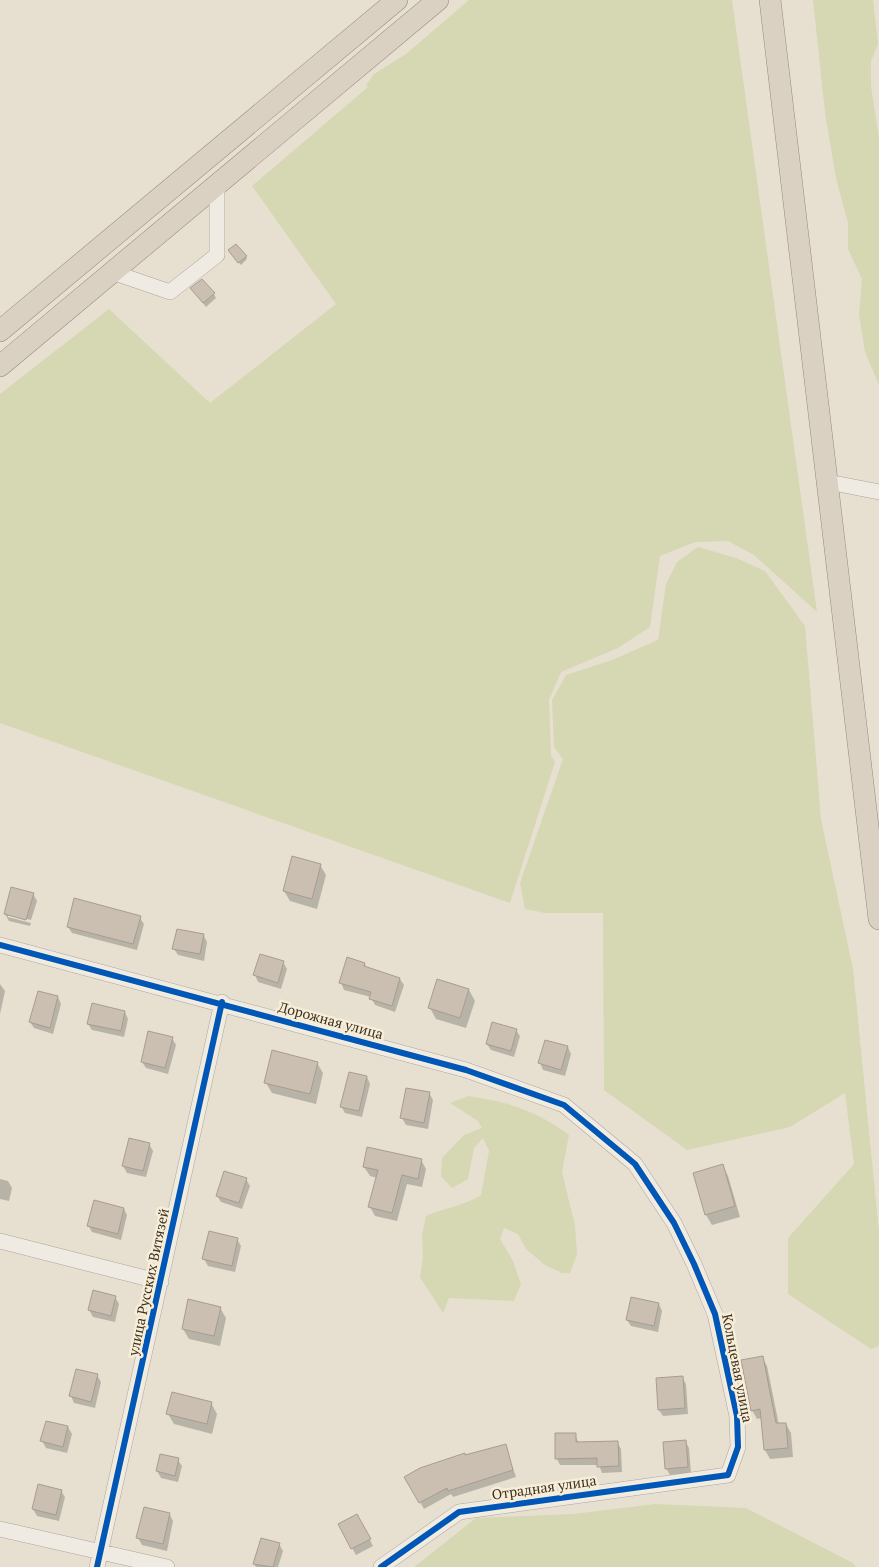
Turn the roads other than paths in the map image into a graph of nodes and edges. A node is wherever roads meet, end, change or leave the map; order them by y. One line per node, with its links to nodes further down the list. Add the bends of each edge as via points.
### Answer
1 (396, 0): 6 (highway)
2 (438, 0): 4 (highway)
3 (769, 5): 8 (highway)
4 (217, 183): 5 (highway); 5 (street, via 217,255 170,292)
5 (112, 272): 7 (highway)
6 (0, 331)
7 (0, 366)
8 (828, 482): 9 (street); 10 (highway)
9 (879, 492)
10 (879, 919)
11 (0, 945): 12 (street, Дорожная улица)
12 (222, 1002): 13 (street, Дорожная улица, via 466,1070 564,1105); 15 (street, улица Русских Витязей)
13 (635, 1164): 16 (street, Кольцевая улица, via 674,1224 715,1314 737,1416 738,1447)
14 (0, 1241): 15 (street)
15 (161, 1282): 18 (street, улица Русских Витязей)
16 (728, 1475): 20 (street, Отрадная улица, via 459,1512)
17 (0, 1529): 18 (street)
18 (99, 1560): 19 (street)
19 (167, 1567)
20 (381, 1567)

